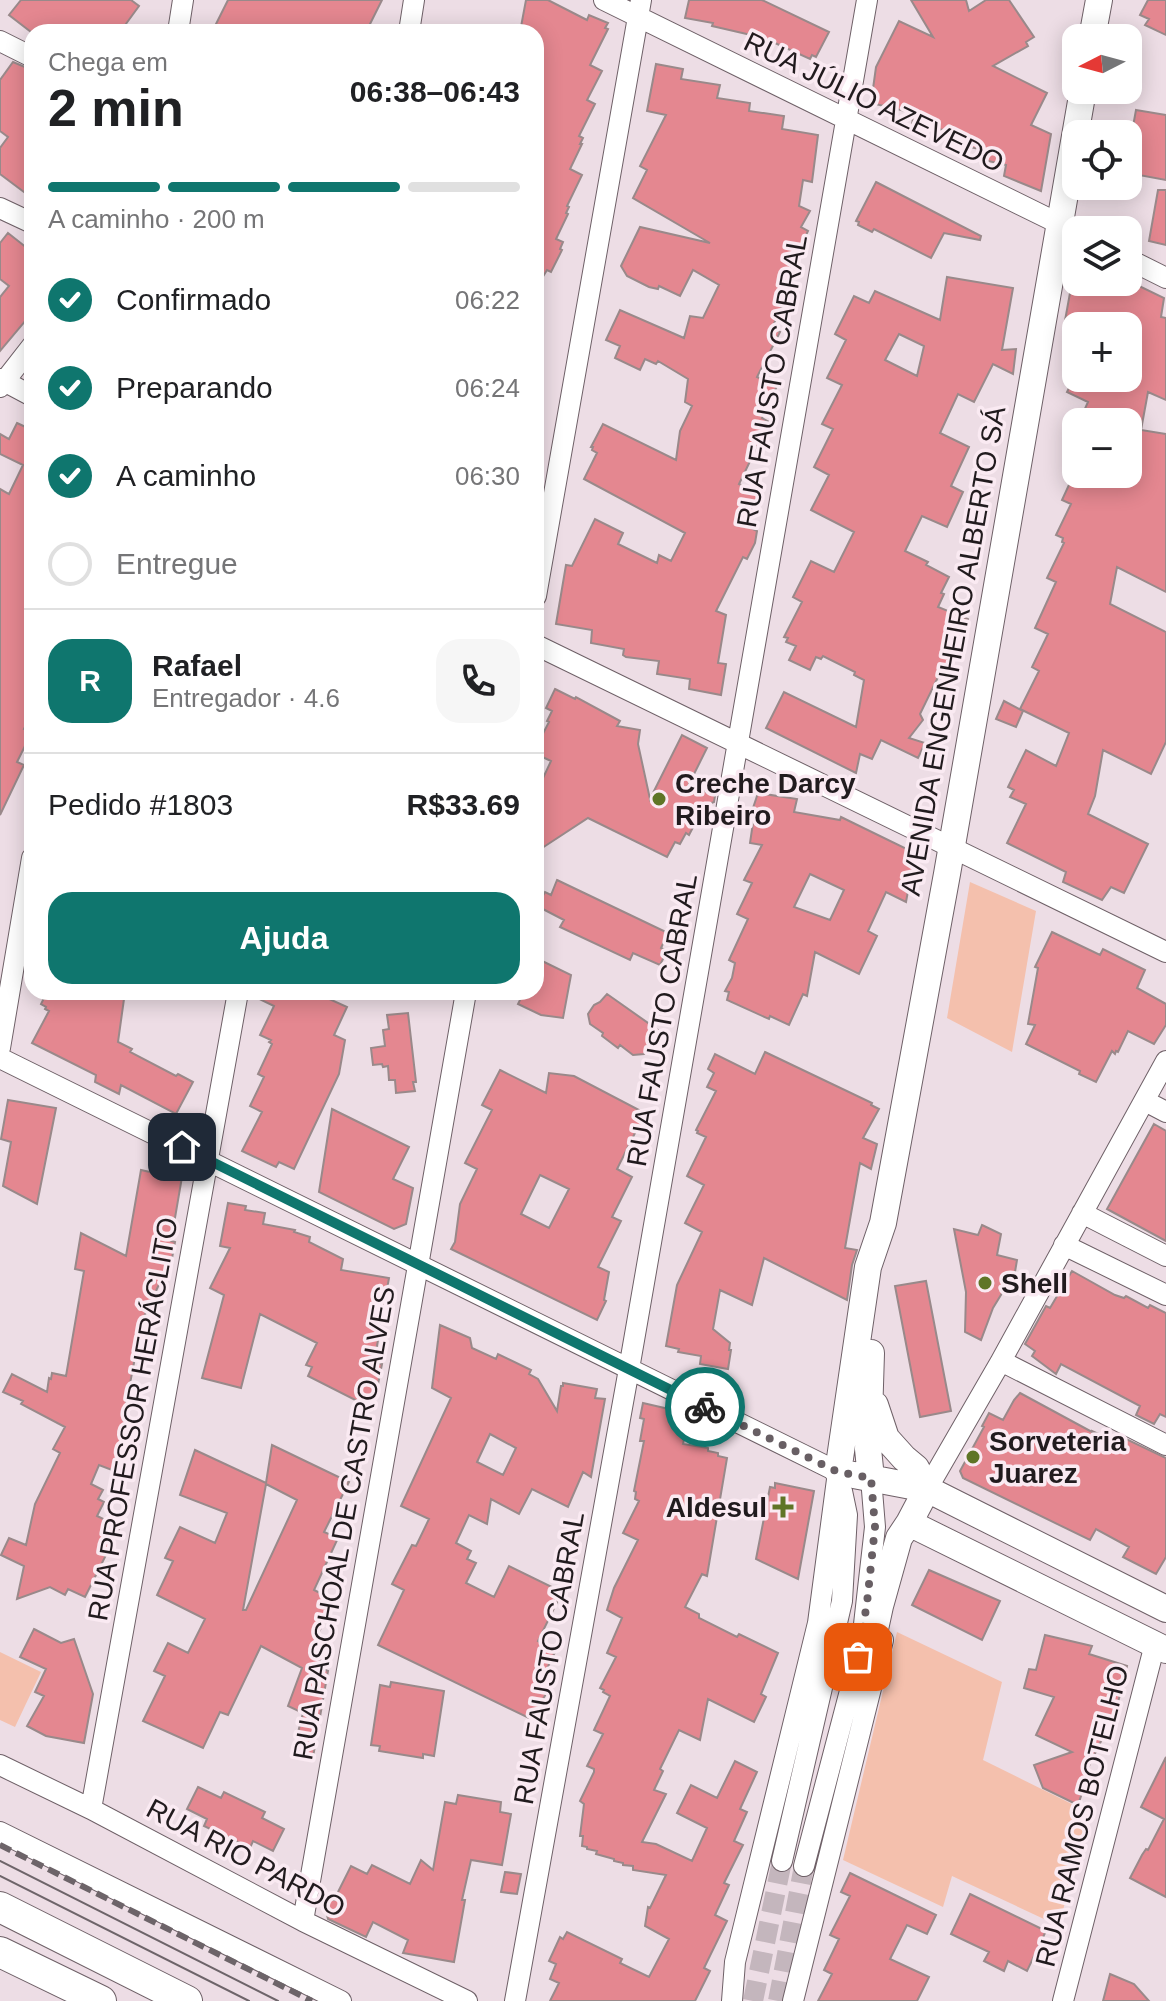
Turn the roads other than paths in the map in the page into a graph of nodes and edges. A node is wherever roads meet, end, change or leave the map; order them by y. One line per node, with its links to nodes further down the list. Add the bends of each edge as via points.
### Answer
1 (183, 0): 7 (street)
2 (414, 0): 8 (street)
3 (604, 0): 6 (street, RUA JÚLIO AZEVEDO)
4 (867, 0): 13 (street, RUA FAUSTO CABRAL)
5 (1099, 0): 9 (main road)
6 (640, 8): 13 (street, RUA JÚLIO AZEVEDO); 24 (street)
7 (179, 24)
8 (410, 24)
9 (1095, 24)
10 (0, 41): 11 (street)
11 (24, 53)
12 (1081, 104): 15 (main road, AVENIDA ENGENHEIRO ALBERTO SÁ)
13 (845, 119): 17 (street, RUA JÚLIO AZEVEDO); 26 (street, RUA FAUSTO CABRAL)
14 (0, 208): 16 (street)
15 (1069, 216)
16 (24, 219)
17 (1062, 225)
18 (1062, 260): 27 (main road, AVENIDA ENGENHEIRO ALBERTO SÁ)
19 (1142, 266): 20 (street)
20 (1166, 278)
21 (24, 356): 22 (street)
22 (2, 382): 23 (street)
23 (24, 392)
24 (544, 551)
25 (544, 649): 26 (street)
26 (738, 744): 27 (street); 45 (street, RUA FAUSTO CABRAL)
27 (951, 847): 29 (street); 39 (main road, AVENIDA ENGENHEIRO ALBERTO SÁ)
28 (24, 906): 32 (street)
29 (1165, 947)
30 (237, 1000): 37 (street, RUA PROFESSOR HERÁCLITO)
31 (465, 1000): 42 (street, RUA PASCHOAL DE CASTRO ALVES)
32 (0, 1048)
33 (0, 1058): 37 (street)
34 (1166, 1061): 35 (street)
35 (1145, 1101): 36 (street); 38 (street)
36 (1166, 1112)
37 (208, 1160): 42 (street); 56 (street, RUA PROFESSOR HERÁCLITO)
38 (1082, 1213): 40 (street); 41 (street)
39 (883, 1223): 46 (main road, AVENIDA ENGENHEIRO ALBERTO SÁ, via 884,1271); 48 (main road, AVENIDA ENGENHEIRO ALBERTO SÁ, via 868,1267)
40 (1064, 1245): 43 (street); 44 (street)
41 (1166, 1256)
42 (419, 1264): 45 (street); 61 (street, RUA PASCHOAL DE CASTRO ALVES)
43 (1166, 1295)
44 (1001, 1361): 47 (street); 50 (street)
45 (629, 1369): 48 (street); 67 (street, RUA FAUSTO CABRAL)
46 (870, 1369): 49 (main road, AVENIDA ENGENHEIRO ALBERTO SÁ); 50 (main road, via 886,1438 916,1468)
47 (1166, 1445)
48 (838, 1472): 49 (main road); 58 (street, AVENIDA ENGENHEIRO ALBERTO SÁ, via 847,1515 842,1601); 68 (street, AVENIDA ENGENHEIRO ALBERTO SÁ, via 818,1623 735,1962)
49 (871, 1478): 50 (main road); 54 (street, AVENIDA ENGENHEIRO ALBERTO SÁ, via 875,1527)
50 (927, 1489): 51 (main road); 52 (main road)
51 (916, 1527): 53 (main road); 54 (main road, via 899,1538 870,1652); 69 (street)
52 (1163, 1601)
53 (1160, 1647): 70 (street, RUA RAMOS BOTELHO)
54 (853, 1681): 59 (street, AVENIDA ENGENHEIRO ALBERTO SÁ)
55 (0, 1765): 56 (street, RUA RIO PARDO)
56 (91, 1809): 61 (street, RUA RIO PARDO)
57 (0, 1832): 65 (street)
58 (782, 1861)
59 (804, 1866)
60 (0, 1907): 64 (highway)
61 (303, 1921): 66 (street, RUA RIO PARDO)
62 (0, 1952): 63 (highway)
63 (101, 2001)
64 (187, 2001)
65 (341, 2001)
66 (467, 2001)
67 (515, 2001)
68 (732, 2001)
69 (793, 2001)
70 (1063, 2001)

